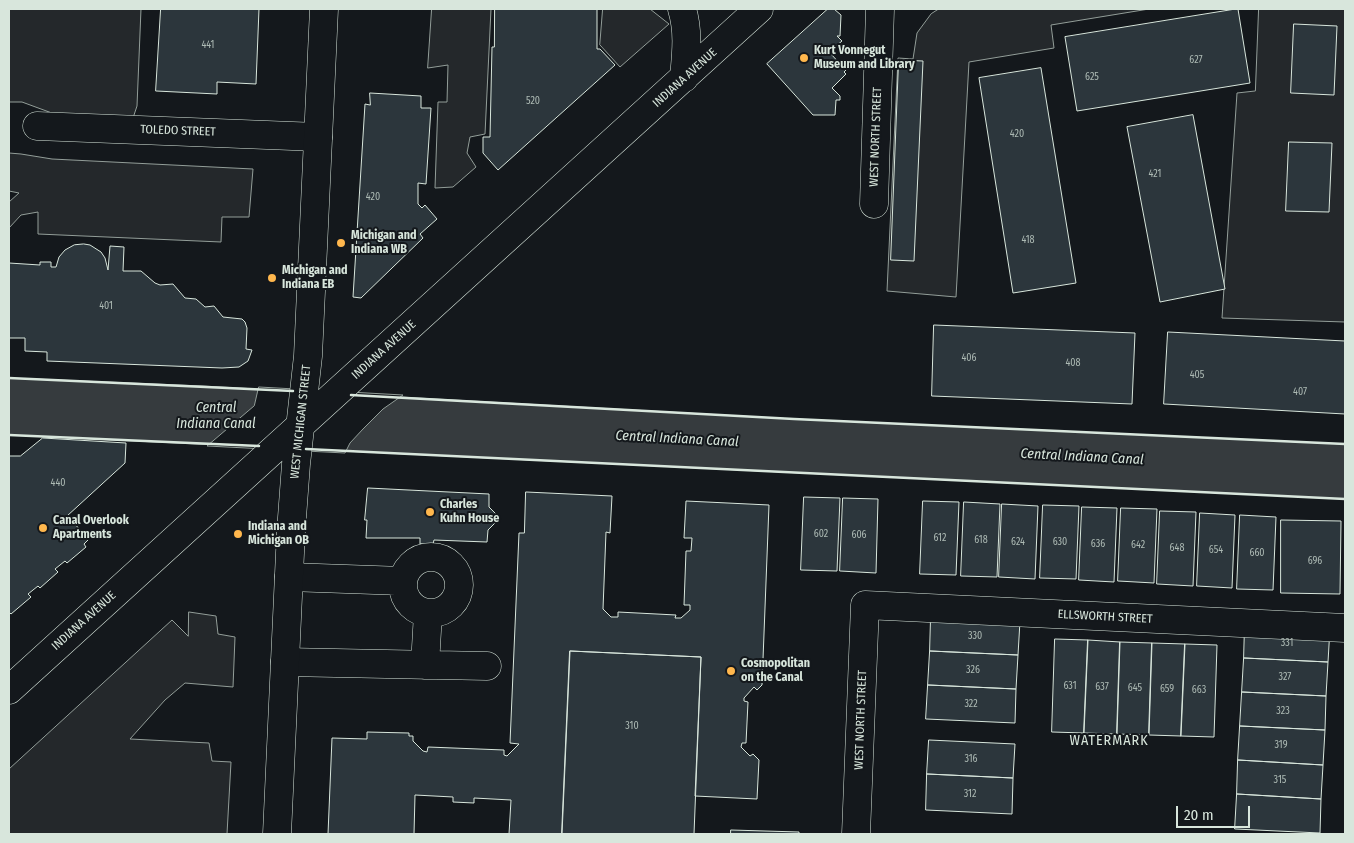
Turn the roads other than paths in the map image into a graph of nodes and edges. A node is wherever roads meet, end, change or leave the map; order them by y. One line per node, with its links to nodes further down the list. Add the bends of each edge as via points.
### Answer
1 (324, 9): 7 (main road, WEST MICHIGAN STREET)
2 (682, 9): 5 (main road, via 686,27)
3 (760, 9): 5 (main road, INDIANA AVENUE)
4 (880, 9): 8 (main road, WEST NORTH STREET)
5 (684, 78): 9 (main road, INDIANA AVENUE)
6 (37, 126): 7 (main road, TOLEDO STREET)
7 (318, 137): 9 (main road, WEST MICHIGAN STREET, via 308,356)
8 (874, 204)
9 (300, 425): 10 (main road, WEST MICHIGAN STREET); 18 (main road, INDIANA AVENUE)
10 (289, 577): 11 (main road); 15 (main road, WEST MICHIGAN STREET)
11 (403, 581): 13 (main road, via 403,590 413,607); 13 (main road, via 406,572 426,557 451,564 459,581 455,600 440,612)
12 (865, 605): 14 (main road, ELLSWORTH STREET); 20 (main road, WEST NORTH STREET)
13 (428, 613): 16 (main road)
14 (1345, 628)
15 (285, 662): 16 (main road); 19 (main road, WEST MICHIGAN STREET)
16 (425, 665): 17 (main road)
17 (487, 666)
18 (9, 690)
19 (277, 834)
20 (856, 834)

